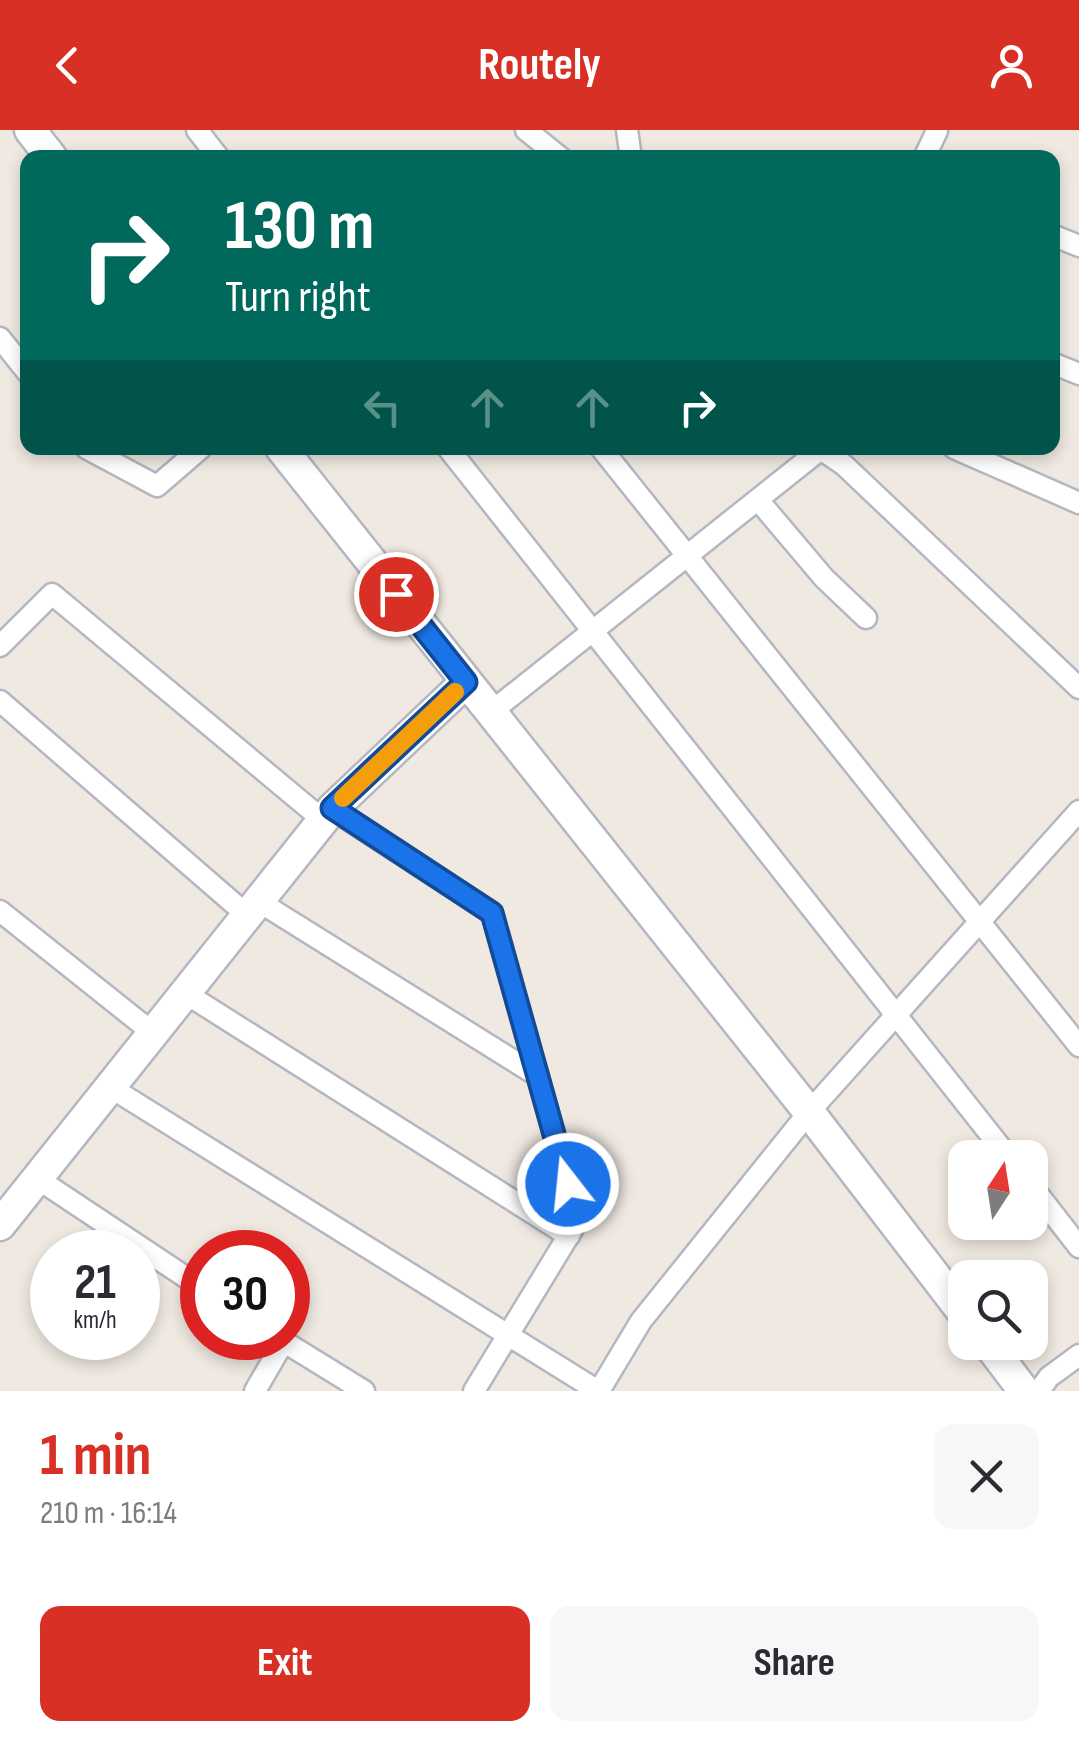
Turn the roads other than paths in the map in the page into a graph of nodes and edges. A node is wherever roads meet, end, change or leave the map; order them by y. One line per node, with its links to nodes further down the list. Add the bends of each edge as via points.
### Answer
1 (30, 130): 4 (street)
2 (197, 130): 5 (street)
3 (526, 130): 6 (street)
4 (46, 150)
5 (213, 150)
6 (551, 150)
7 (0, 338): 8 (street)
8 (20, 363)
9 (99, 455): 10 (street, via 157,486)
10 (193, 455)
11 (287, 455): 23 (street)
12 (454, 455): 21 (street)
13 (607, 455): 19 (street)
14 (812, 455): 17 (street)
15 (829, 455): 24 (street)
16 (970, 455): 18 (street)
17 (758, 500): 19 (street); 20 (street)
18 (1079, 503)
19 (688, 554): 21 (street); 32 (street)
20 (866, 618)
21 (592, 630): 26 (street); 34 (street)
22 (0, 646): 27 (street, via 52,594)
23 (466, 682): 26 (street); 27 (street)
24 (1079, 688)
25 (0, 701): 30 (street)
26 (491, 712): 39 (street)
27 (327, 814): 30 (street); 37 (street, via 492,913)
28 (1072, 818): 29 (street); 32 (street)
29 (1079, 842)
30 (252, 908): 33 (street); 37 (street)
31 (0, 911): 35 (street)
32 (980, 919): 34 (street); 36 (street)
33 (185, 993): 35 (street); 44 (street)
34 (897, 1014): 39 (street); 40 (street)
35 (153, 1032): 38 (street)
36 (1079, 1046)
37 (538, 1076): 44 (street, via 578,1220)
38 (110, 1088): 41 (street); 48 (street)
39 (809, 1112): 47 (street); 56 (street, via 641,1322)
40 (995, 1140)
41 (38, 1179): 43 (street); 46 (street)
42 (1048, 1207): 45 (street)
43 (0, 1225)
44 (569, 1236): 48 (street)
45 (1079, 1247)
46 (180, 1273)
47 (948, 1292)
48 (506, 1336): 55 (street); 56 (street)
49 (1079, 1356): 58 (street)
50 (310, 1357): 54 (street)
51 (270, 1360): 53 (street)
52 (1000, 1360): 57 (street)
53 (255, 1391)
54 (364, 1391)
55 (474, 1391)
56 (599, 1391)
57 (1024, 1391)
58 (1039, 1391)

